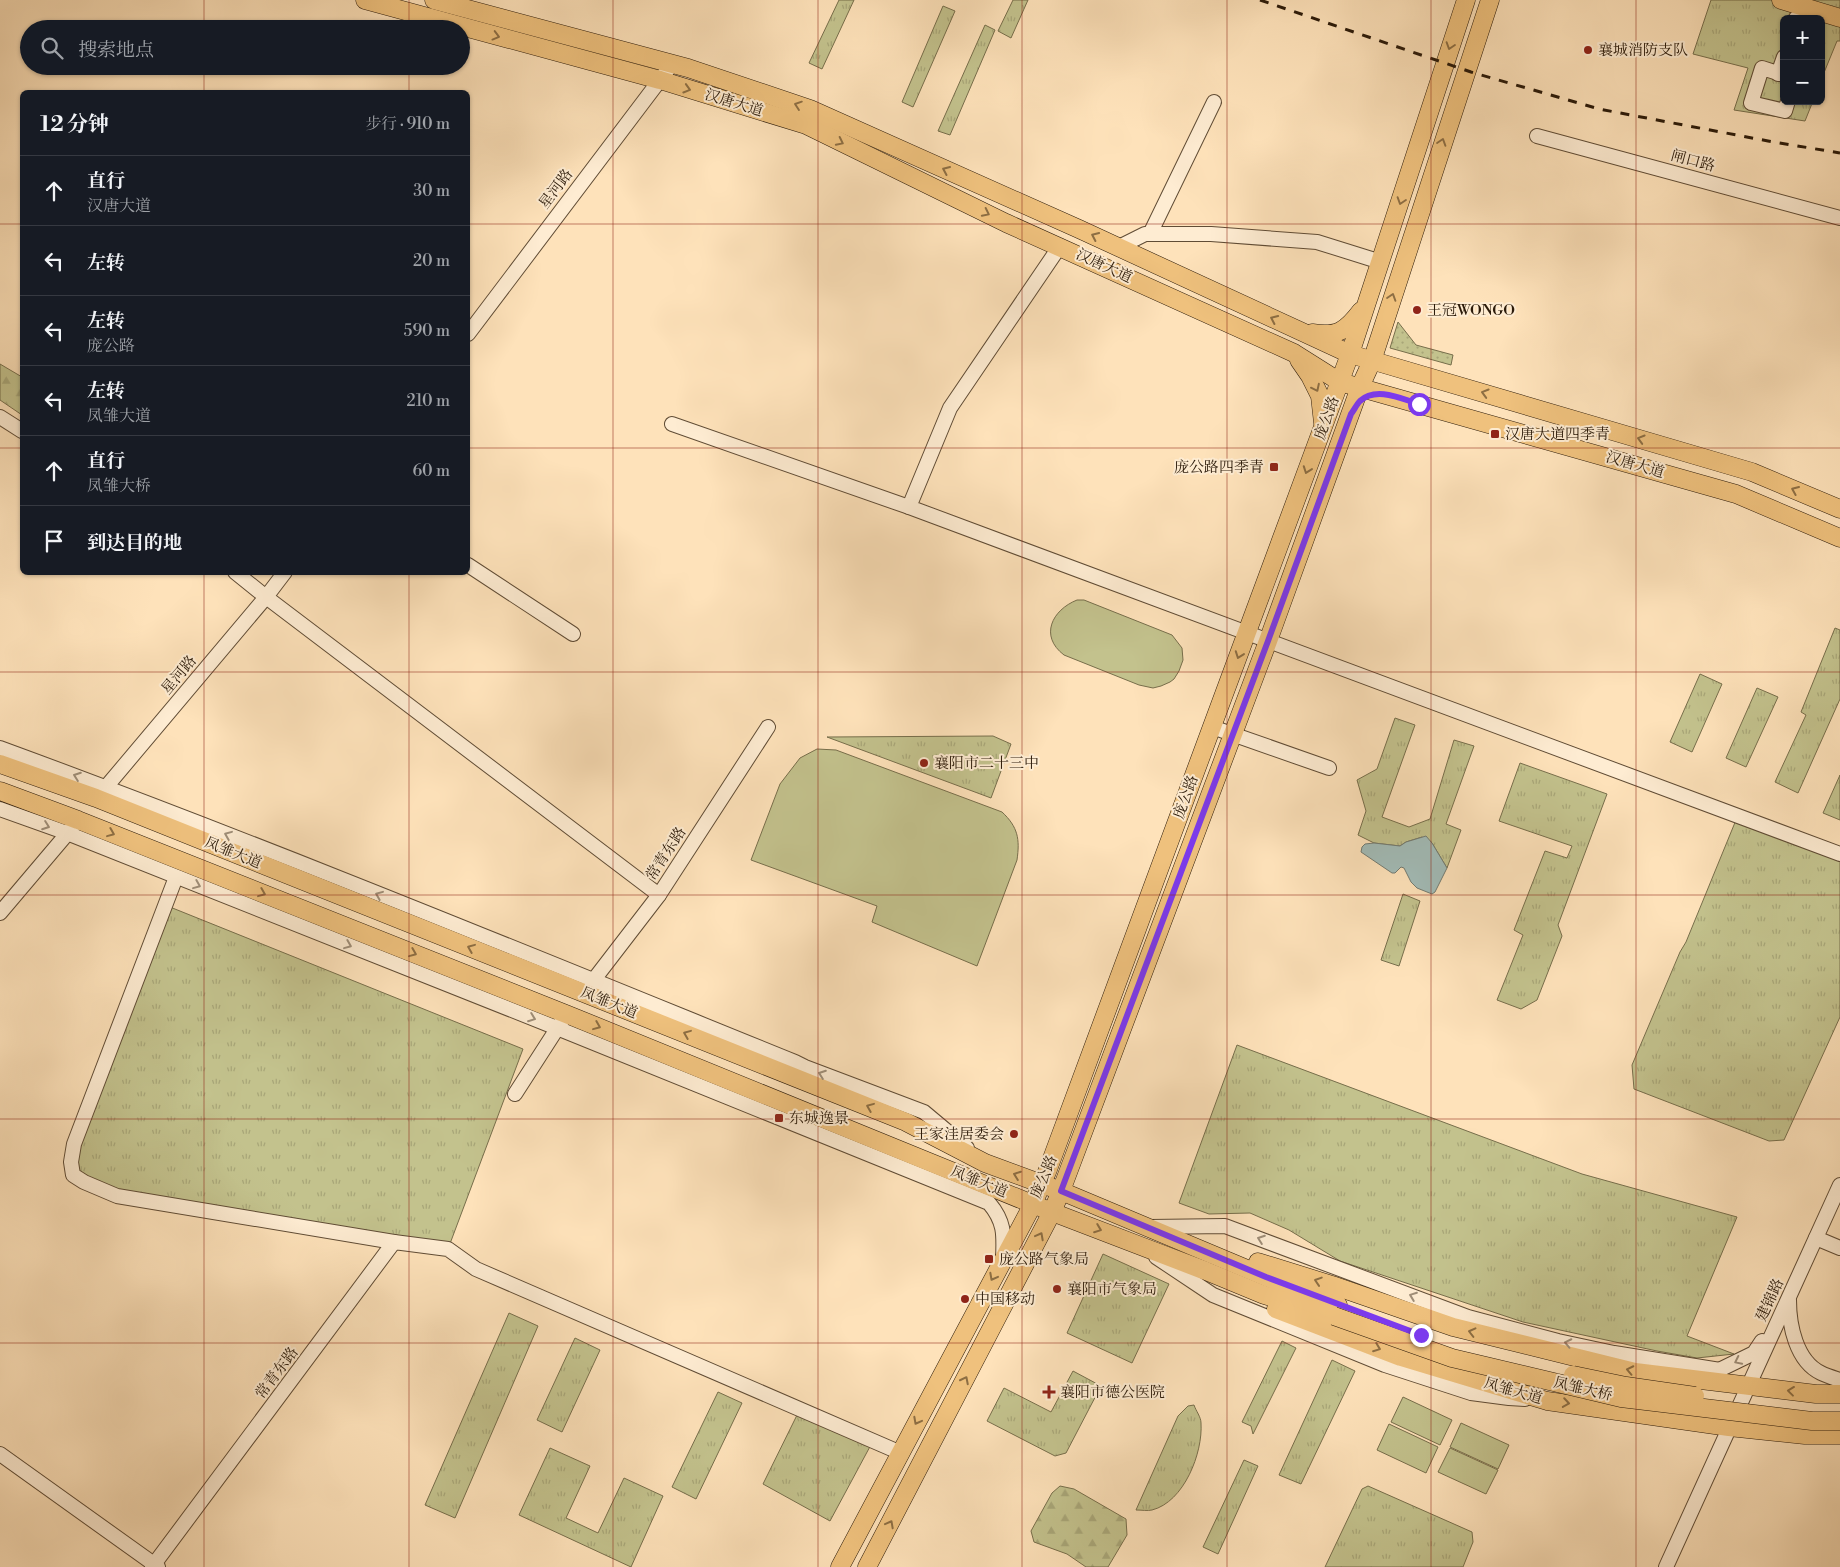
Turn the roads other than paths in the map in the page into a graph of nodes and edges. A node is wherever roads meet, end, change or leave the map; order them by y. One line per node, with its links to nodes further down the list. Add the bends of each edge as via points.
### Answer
1 (365, 0): 7 (main road, 汉唐大道, one-way to 7)
2 (434, 0): 9 (main road, 汉唐大道)
3 (1466, 0): 19 (main road, 庞公路, one-way to 19)
4 (1490, 0): 21 (main road, 庞公路, one-way to 4)
5 (1781, 0): 6 (main road)
6 (1840, 18)
7 (439, 20)
8 (470, 28): 11 (main road, 汉唐大道, one-way to 11)
9 (672, 64): 11 (street, 星河路); 18 (main road, 汉唐大道, one-way to 9, via 810,109)
10 (1780, 74): 13 (street, via 1762,68 1751,103 1785,111)
11 (660, 80): 17 (main road, 汉唐大道, one-way to 17, via 806,125); 22 (street, 星河路)
12 (1214, 102): 16 (street)
13 (1787, 105)
14 (1537, 136): 15 (street, 闸口路)
15 (1840, 218)
16 (1150, 234): 18 (street); 19 (street, via 1211,234 1317,242)
17 (1060, 246): 24 (main road, 汉唐大道); 36 (street, via 950,408)
18 (1119, 247): 23 (main road, 汉唐大道, one-way to 18)
19 (1381, 262): 20 (main road, 庞公路)
20 (1367, 302): 23 (main road, via 1350,325 1334,335); 25 (main road, 庞公路)
21 (1383, 327): 26 (main road, 庞公路); 27 (main road, via 1383,355)
22 (470, 331)
23 (1302, 332): 25 (main road, 汉唐大道)
24 (1294, 353): 28 (main road, 汉唐大道); 34 (main road, one-way to 34, via 1320,396)
25 (1350, 354): 26 (main road, 汉唐大道); 28 (main road, 庞公路)
26 (1372, 361): 27 (main road, 汉唐大道); 29 (main road, 庞公路)
27 (1394, 367): 37 (main road, 汉唐大道, one-way to 27, via 1743,469)
28 (1340, 382): 29 (main road, 汉唐大道); 34 (main road, 庞公路)
29 (1360, 387): 30 (main road, 汉唐大道); 31 (main road, 庞公路)
30 (1383, 394): 31 (main road, via 1361,400); 38 (main road, 汉唐大道, via 1736,494)
31 (1351, 414): 45 (main road, 庞公路)
32 (0, 417): 35 (street)
33 (672, 424): 36 (street)
34 (1323, 428): 43 (main road, 庞公路, one-way to 43)
35 (20, 430)
36 (909, 507): 43 (street)
37 (1840, 509)
38 (1840, 538)
39 (470, 566): 44 (street)
40 (239, 575): 42 (street)
41 (283, 575): 42 (street, 星河路)
42 (266, 598): 53 (street, 星河路); 59 (street)
43 (1247, 633): 45 (street); 47 (main road, 庞公路, one-way to 47)
44 (573, 634)
45 (1268, 641): 48 (main road, 庞公路); 57 (street)
46 (768, 727): 59 (street, 常青东路)
47 (1212, 727): 48 (street); 73 (main road, 庞公路)
48 (1232, 734): 51 (street); 75 (main road, 庞公路)
49 (0, 748): 53 (street, one-way to 49)
50 (0, 764): 53 (main road, 凤雏大道)
51 (1329, 768)
52 (0, 791): 55 (main road, 凤雏大道)
53 (101, 793): 61 (main road, 凤雏大道, one-way to 53); 63 (street, one-way to 53)
54 (0, 809): 56 (street, one-way to 56)
55 (78, 820): 56 (street); 62 (main road, 凤雏大道, one-way to 62)
56 (67, 833): 58 (street); 60 (street)
57 (1840, 854)
58 (176, 877): 65 (street, one-way to 65); 80 (street, via 74,1144 73,1175 117,1196)
59 (659, 895): 64 (street, 常青东路)
60 (0, 913)
61 (497, 958): 63 (street); 64 (main road, 凤雏大道)
62 (437, 963): 65 (street); 66 (main road, 凤雏大道)
63 (558, 966): 64 (street)
64 (589, 986): 67 (main road, 凤雏大道, one-way to 64); 68 (street)
65 (498, 1005): 66 (street, one-way to 66)
66 (562, 1021): 69 (street); 70 (main road, 凤雏大道, one-way to 70); 71 (street)
67 (718, 1046): 68 (street); 72 (main road, 凤雏大道, one-way to 67, via 906,1122)
68 (782, 1057): 72 (street, one-way to 68, via 924,1112)
69 (692, 1083): 70 (street); 84 (street, via 989,1203 997,1212 1004,1230)
70 (754, 1090): 76 (main road, 凤雏大道)
71 (516, 1094)
72 (985, 1164): 73 (main road, 凤雏大道, one-way to 72)
73 (1042, 1184): 75 (main road, 凤雏大道); 76 (main road, 庞公路)
74 (1840, 1186): 79 (street, 建锦路)
75 (1061, 1191): 77 (main road, 庞公路); 78 (main road, 凤雏大道)
76 (1033, 1204): 77 (main road, 凤雏大道); 84 (main road, 庞公路)
77 (1052, 1212): 81 (main road, 凤雏大道, one-way to 81); 106 (main road, 庞公路, one-way to 77)
78 (1148, 1227): 83 (main road, 凤雏大道); 88 (street, one-way to 78, via 1614,1353 1468,1317 1225,1226)
79 (1816, 1238): 82 (street); 86 (street, 建锦路)
80 (394, 1242): 102 (street, via 448,1249 476,1268); 104 (street, 常青东路)
81 (1139, 1245): 85 (main road, 凤雏大道); 95 (street, via 1212,1296 1385,1365 1471,1392)
82 (1840, 1248)
83 (1212, 1254): 87 (main road, 凤雏大道); 89 (main road, 凤雏大道, one-way to 83, via 1635,1372 1462,1329 1261,1263)
84 (1003, 1259): 102 (main road, 庞公路, one-way to 102)
85 (1206, 1271): 87 (main road, 凤雏大道, via 1264,1295); 95 (main road, 凤雏大道, one-way to 95, via 1243,1296 1308,1322 1401,1357)
86 (1789, 1298): 88 (street, one-way to 88, via 1754,1353); 90 (street, via 1794,1340 1802,1354 1819,1373); 91 (street, 建锦路)
87 (1336, 1311): 96 (main road, 凤雏大桥, bridge, via 1456,1348 1626,1386 1804,1408); 97 (main road, 凤雏大桥, bridge, via 1452,1358 1621,1398 1802,1420)
88 (1720, 1370): 89 (street)
89 (1694, 1379): 91 (main road, 凤雏大道)
90 (1840, 1380)
91 (1748, 1385): 93 (main road, 凤雏大道, one-way to 91); 98 (street, 建锦路)
92 (1840, 1388): 93 (main road)
93 (1816, 1394): 94 (main road, 凤雏大道)
94 (1840, 1394)
95 (1541, 1399): 98 (main road, 凤雏大道, one-way to 98)
96 (1840, 1409)
97 (1840, 1421)
98 (1729, 1428): 99 (main road, 凤雏大道); 107 (street, 建锦路)
99 (1805, 1435): 100 (main road, 凤雏大道); 101 (main road)
100 (1840, 1435)
101 (1840, 1443)
102 (901, 1452): 105 (main road, 庞公路)
103 (0, 1454): 104 (street)
104 (154, 1566)
105 (840, 1567)
106 (867, 1567)
107 (1666, 1567)

